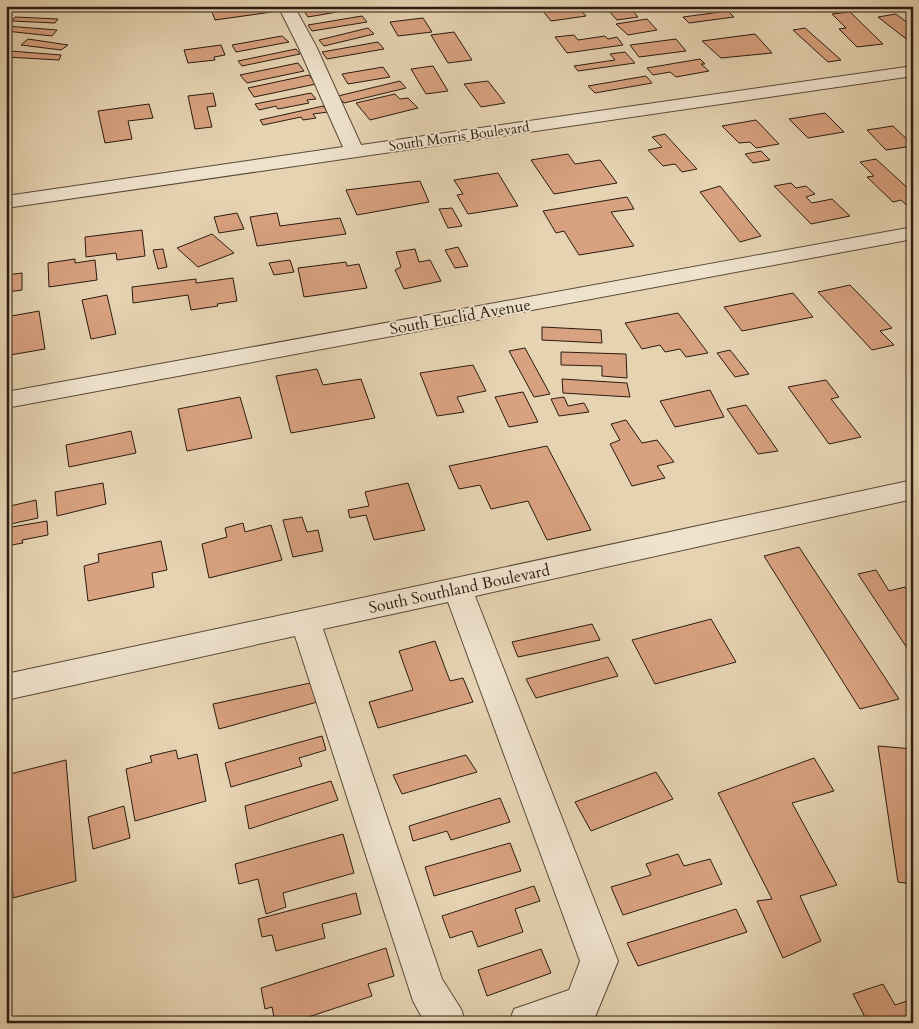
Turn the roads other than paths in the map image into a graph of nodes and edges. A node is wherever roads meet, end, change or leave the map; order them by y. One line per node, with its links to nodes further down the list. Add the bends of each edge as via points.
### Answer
1 (286, 6): 3 (street)
2 (913, 71): 3 (street, South Morris Boulevard)
3 (354, 152): 4 (street, South Morris Boulevard)
4 (6, 202)
5 (913, 233): 6 (street, South Euclid Avenue)
6 (6, 400)
7 (913, 489): 8 (street, South Southland Boulevard)
8 (458, 588): 9 (street, South Southland Boulevard); 12 (street, via 599,961 582,1004)
9 (305, 621): 10 (street, South Southland Boulevard); 11 (street, via 426,988)
10 (6, 687)
11 (447, 1023)
12 (528, 1023)

